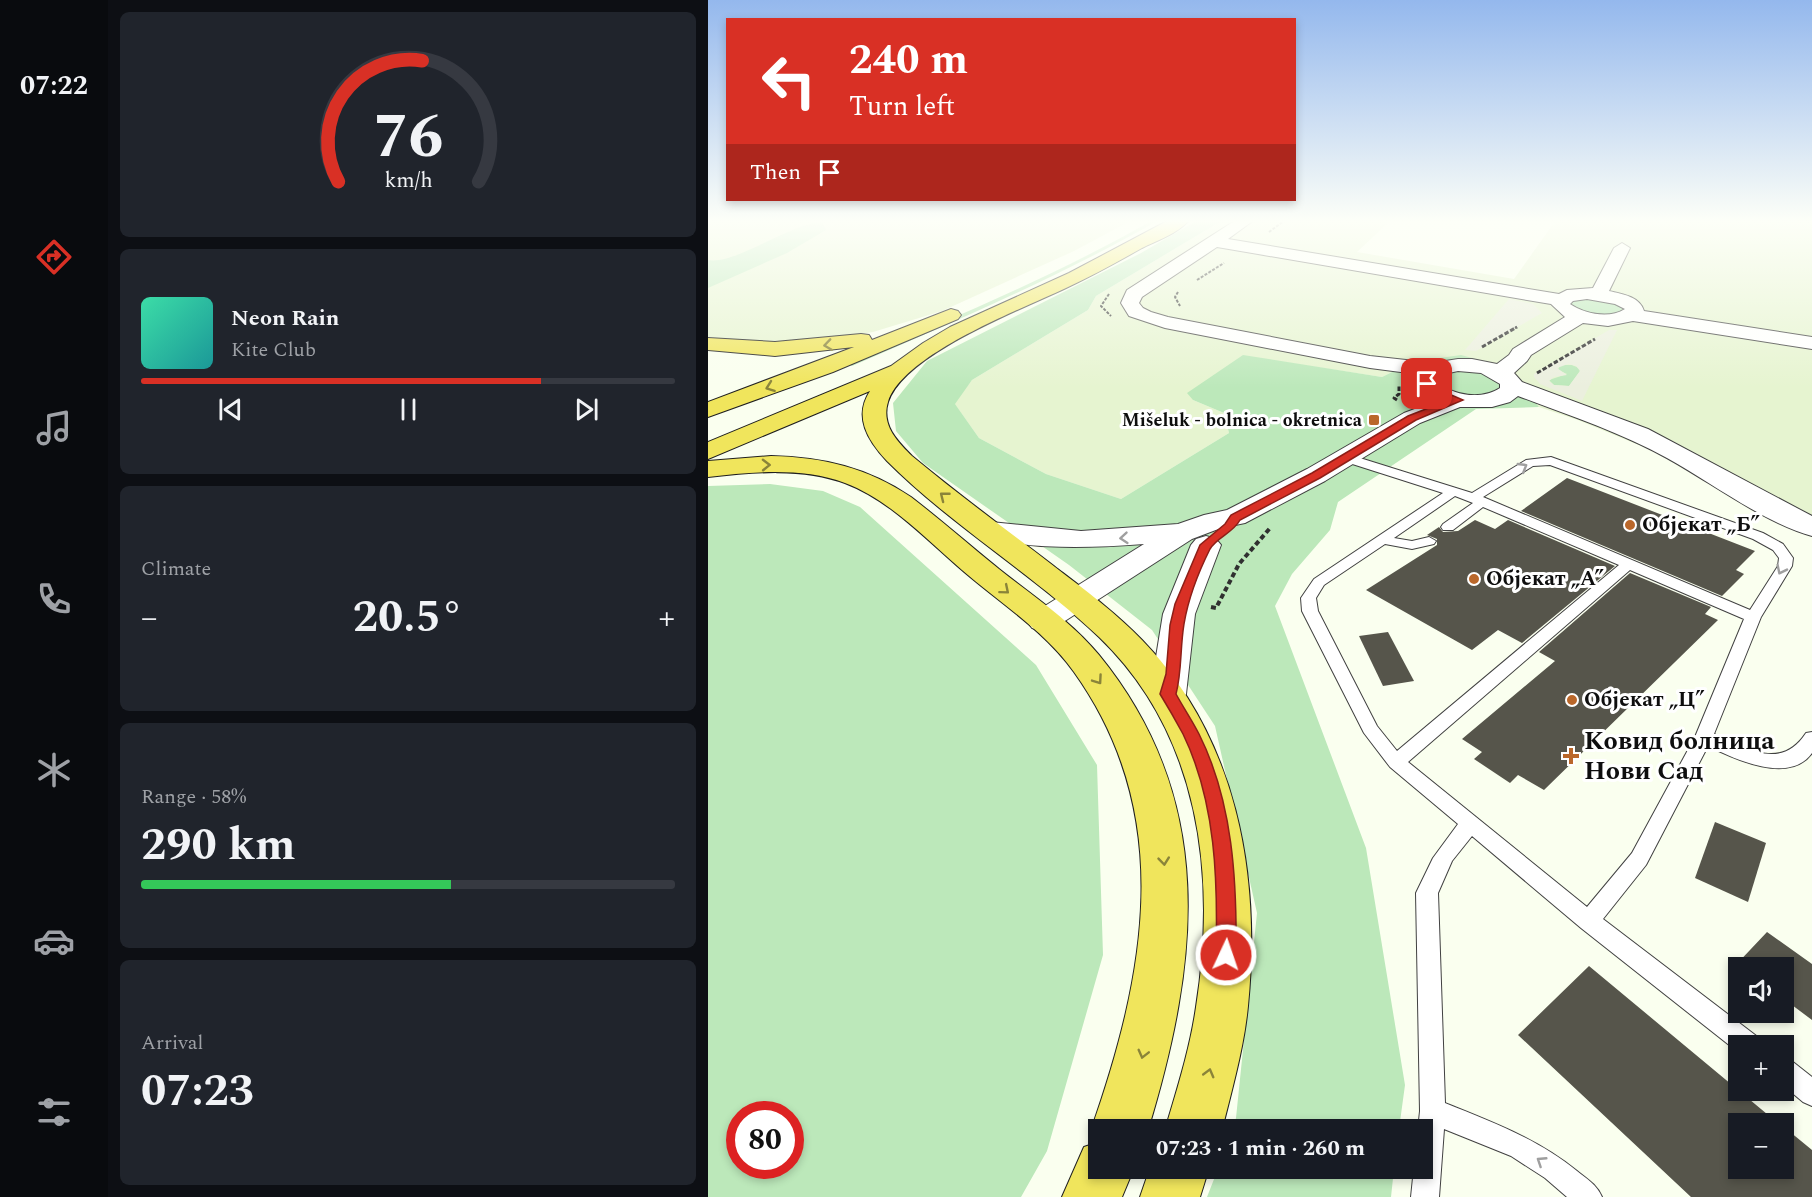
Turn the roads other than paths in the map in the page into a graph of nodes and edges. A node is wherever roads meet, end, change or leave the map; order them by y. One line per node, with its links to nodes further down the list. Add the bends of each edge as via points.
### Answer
1 (1033, 276): 10 (highway)
2 (1076, 276): 13 (highway, via 947,338)
3 (1166, 276): 15 (street, via 1134,294 1130,303 1136,312 1173,323 1370,362)
4 (1418, 276): 7 (street)
5 (1608, 276): 6 (street)
6 (1599, 294): 7 (street, via 1575,294); 8 (street, via 1629,302 1635,311)
7 (1561, 300): 9 (street, via 1563,308)
8 (1632, 315): 9 (street, via 1616,319); 11 (street)
9 (1580, 316): 14 (street, via 1520,353 1520,357)
10 (946, 317): 12 (highway, one-way to 12, via 867,339 805,348); 18 (highway, one-way to 18)
11 (1812, 343)
12 (708, 344)
13 (897, 371): 20 (highway); 27 (highway, one-way to 13, via 934,488 881,439 874,419 876,400)
14 (1494, 375): 15 (street, via 1458,365); 16 (street, via 1473,401); 17 (street); 17 (street)
15 (1430, 380): 16 (street); 19 (street, via 1413,410)
16 (1458, 400): 19 (street)
17 (1567, 408): 26 (street, via 1639,434)
18 (708, 410)
19 (1404, 411): 21 (street)
20 (708, 451)
21 (1347, 458): 23 (lane); 28 (street, via 1235,518 1230,526)
22 (708, 469): 32 (highway, one-way to 32, via 796,466 858,478)
23 (1454, 491): 24 (lane); 29 (lane)
24 (1478, 500): 25 (lane); 31 (lane); 33 (lane, one-way to 33, via 1530,463 1551,462 1758,536 1786,558 1785,566)
25 (1448, 527)
26 (1812, 527)
27 (991, 531): 28 (street, one-way to 27, via 1081,540); 32 (highway)
28 (1194, 539): 32 (street); 34 (street)
29 (1384, 539): 30 (lane, via 1400,545); 37 (lane, via 1319,582 1308,594 1307,602 1370,729)
30 (1429, 541)
31 (1629, 564): 33 (lane); 37 (lane)
32 (1068, 617): 34 (highway, via 1133,650); 44 (highway, one-way to 44, via 1086,663 1125,724 1149,785 1165,861 1167,898 1162,971 1142,1062)
33 (1753, 617): 35 (lane)
34 (1168, 694): 45 (highway, one-way to 34, via 1222,1004 1228,915 1226,866 1221,831 1202,763)
35 (1704, 737): 36 (lane, via 1756,759 1788,760 1807,750); 39 (lane, via 1639,860)
36 (1812, 738)
37 (1396, 762): 38 (lane)
38 (1471, 824): 39 (lane); 43 (lane, via 1445,852 1427,893)
39 (1589, 921): 40 (lane)
40 (1736, 1035)
41 (1794, 1079): 42 (lane)
42 (1812, 1093)
43 (1433, 1111): 50 (lane); 51 (lane, one-way to 43, via 1520,1147)
44 (1123, 1119)
45 (1196, 1119)
46 (1100, 1179): 48 (highway)
47 (1176, 1179): 49 (highway)
48 (1092, 1197)
49 (1170, 1197)
50 (1425, 1197)
51 (1588, 1197)

